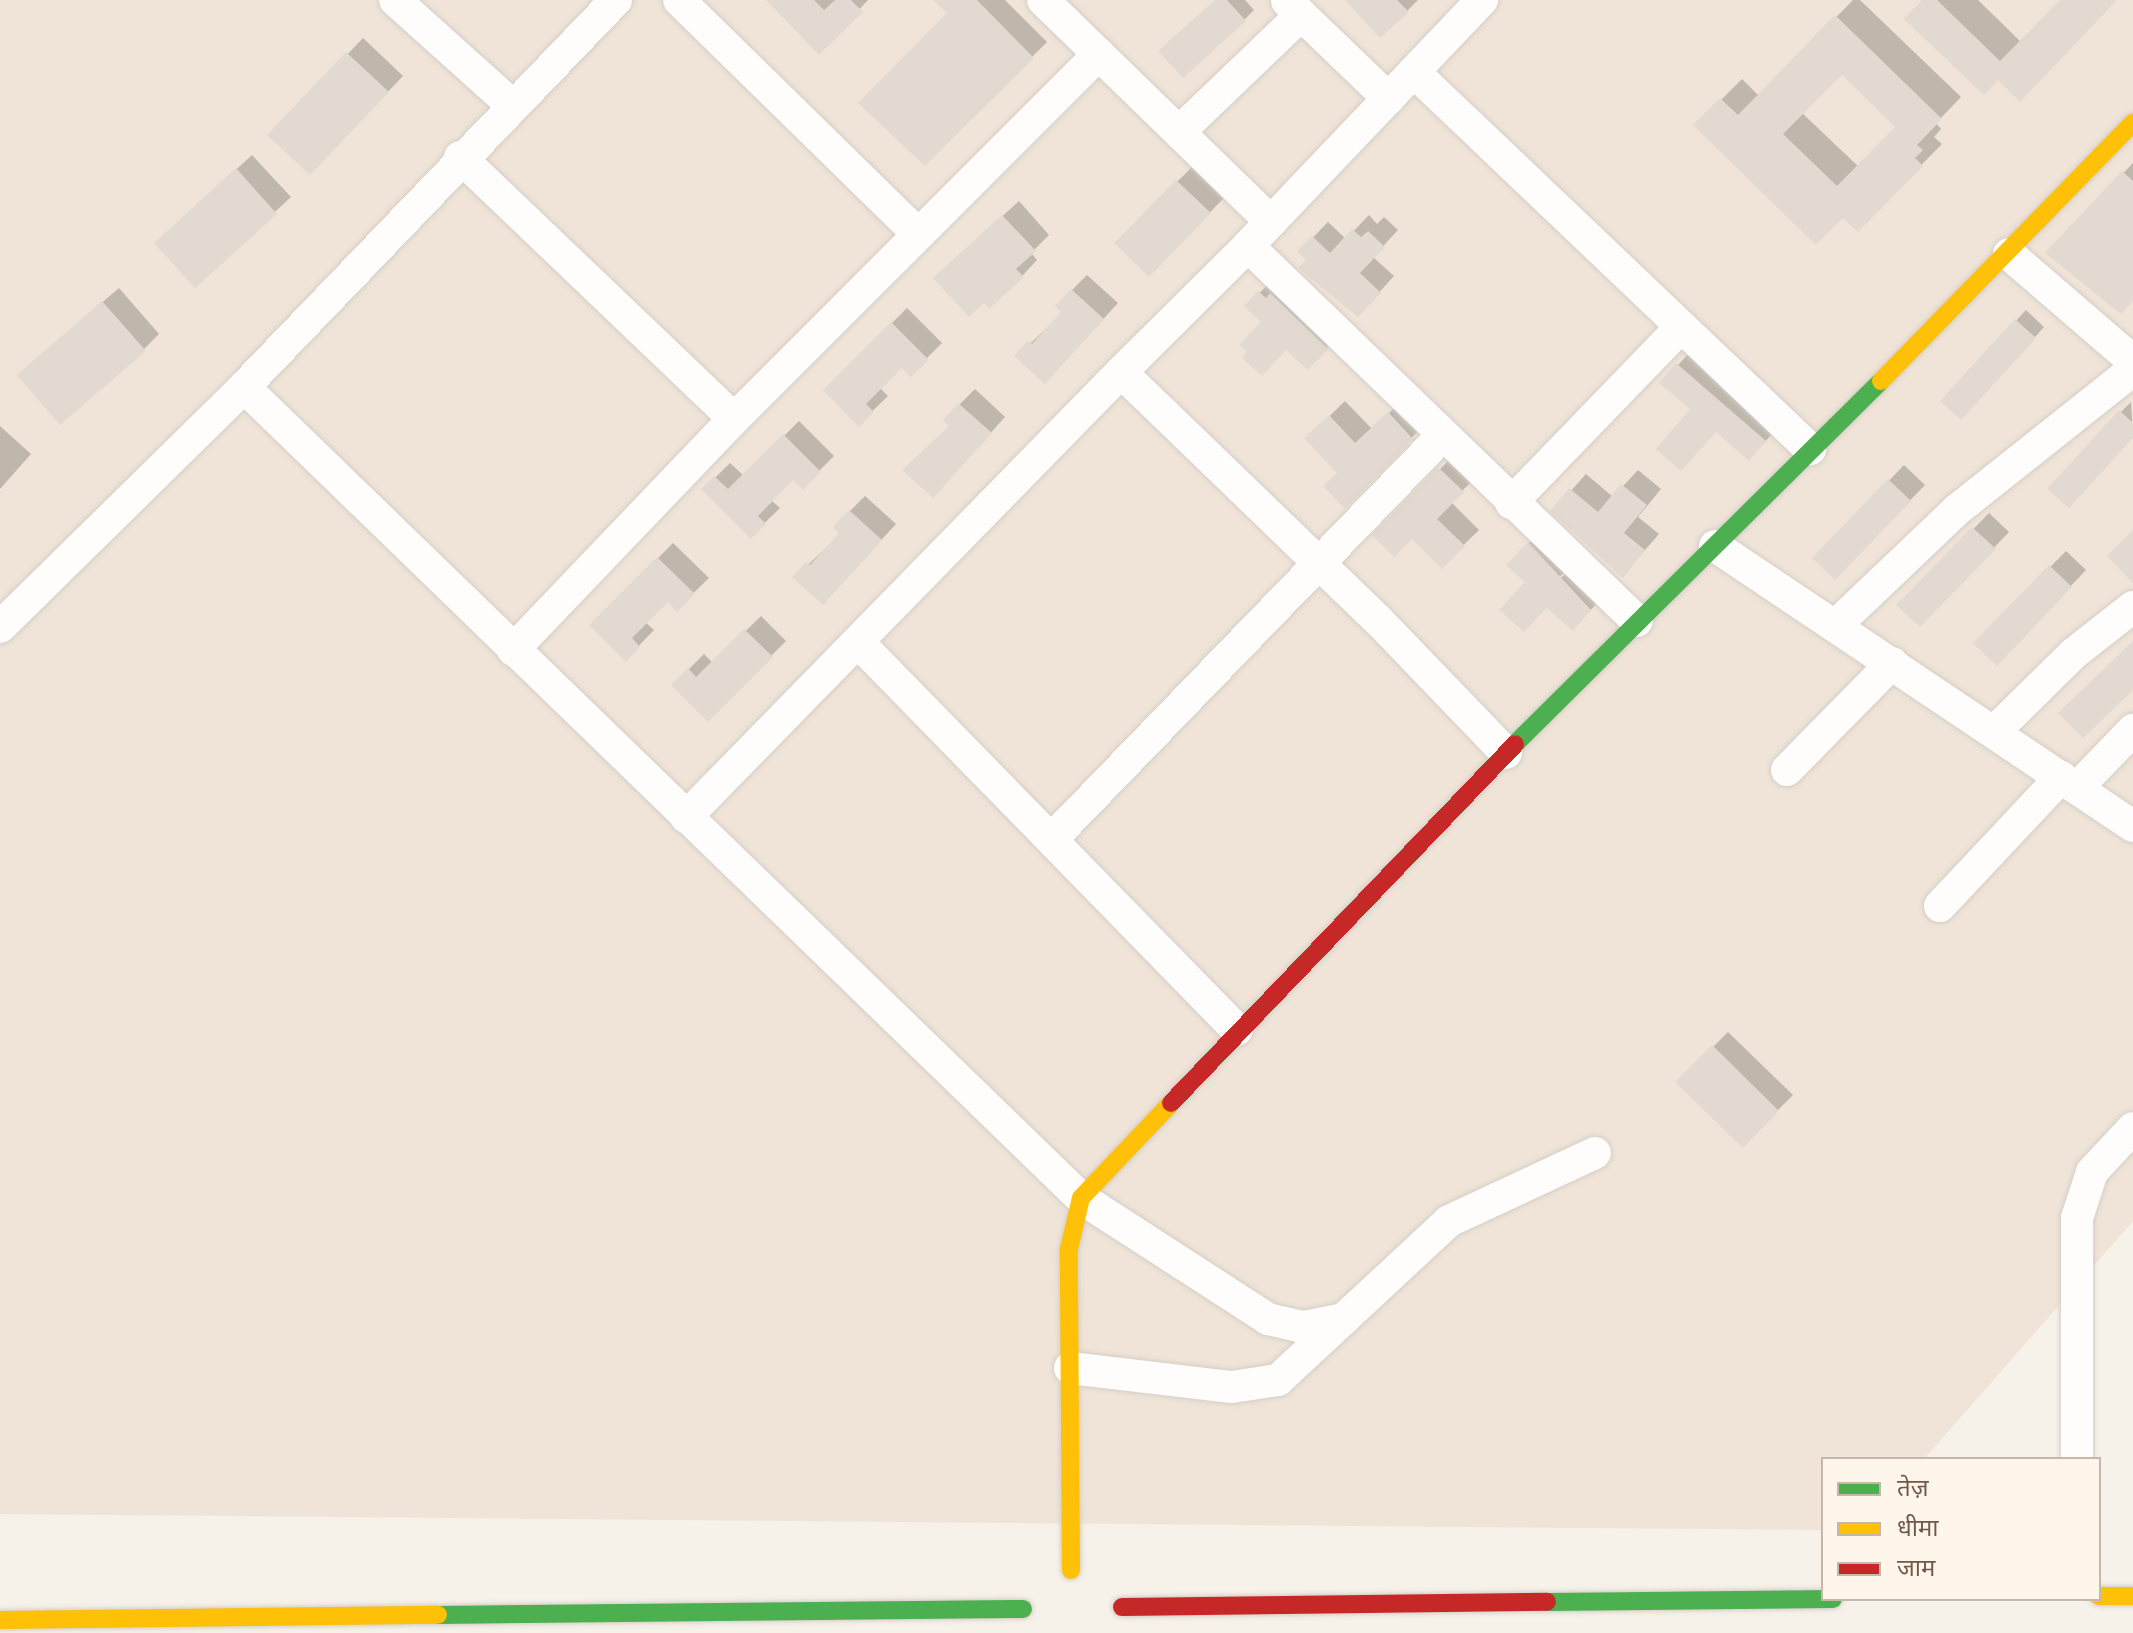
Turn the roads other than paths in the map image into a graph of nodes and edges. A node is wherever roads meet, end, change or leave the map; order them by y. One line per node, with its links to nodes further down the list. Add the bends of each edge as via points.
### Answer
1 (395, 0): 10 (street)
2 (616, 0): 10 (street)
3 (679, 0): 15 (street)
4 (1043, 0): 7 (street)
5 (1482, 0): 8 (street)
6 (1294, 8): 9 (street); 12 (street)
7 (1099, 54): 12 (street); 15 (street)
8 (1414, 72): 9 (street); 18 (street)
9 (1389, 99): 14 (street)
10 (512, 105): 13 (street)
11 (2133, 123): 17 (main road)
12 (1179, 132): 14 (street)
13 (460, 157): 22 (street); 23 (street)
14 (1271, 222): 16 (street)
15 (918, 234): 23 (street)
16 (1248, 246): 21 (street); 24 (street)
17 (2009, 254): 19 (street); 25 (main road)
18 (1681, 327): 25 (street); 26 (street)
19 (2133, 361)
20 (2133, 370): 31 (street, via 1958,509)
21 (1121, 372): 28 (street); 33 (street)
22 (244, 387): 32 (street); 34 (street)
23 (734, 419): 34 (street)
24 (1442, 436): 26 (street); 28 (street)
25 (1810, 449): 27 (main road)
26 (1511, 503): 30 (street)
27 (1715, 546): 30 (main road); 31 (street)
28 (1316, 560): 38 (street); 43 (street)
29 (2133, 607): 37 (street, via 2073,654)
30 (1637, 621): 38 (main road)
31 (1835, 626): 35 (street)
32 (0, 627)
33 (858, 642): 41 (street); 43 (street)
34 (513, 650): 41 (street)
35 (1892, 663): 37 (street); 39 (street)
36 (2133, 730): 40 (street)
37 (1994, 732): 40 (street)
38 (1506, 753): 45 (main road)
39 (1787, 770)
40 (2069, 782): 42 (street); 44 (street)
41 (686, 817): 48 (street)
42 (2133, 826)
43 (1052, 839): 45 (street)
44 (1940, 906)
45 (1237, 1030): 48 (main road)
46 (2133, 1128): 51 (street, via 2092,1172 2077,1218)
47 (1595, 1153): 49 (street, via 1449,1221)
48 (1081, 1198): 49 (street, via 1268,1319 1304,1327); 50 (main road, via 1069,1249)
49 (1344, 1319): 50 (street, via 1297,1365 1260,1387)
50 (1070, 1368): 52 (main road)
51 (2077, 1457)
52 (1071, 1570): 53 (main road); 59 (main road, via 1041,1581)
53 (1093, 1574)
54 (1111, 1588): 58 (main road)
55 (2101, 1596): 56 (main road)
56 (2133, 1596)
57 (1821, 1599): 58 (main road)
58 (1122, 1607): 62 (main road)
59 (1023, 1609): 60 (main road); 61 (main road)
60 (0, 1620)
61 (1023, 1633)
62 (1122, 1633)

